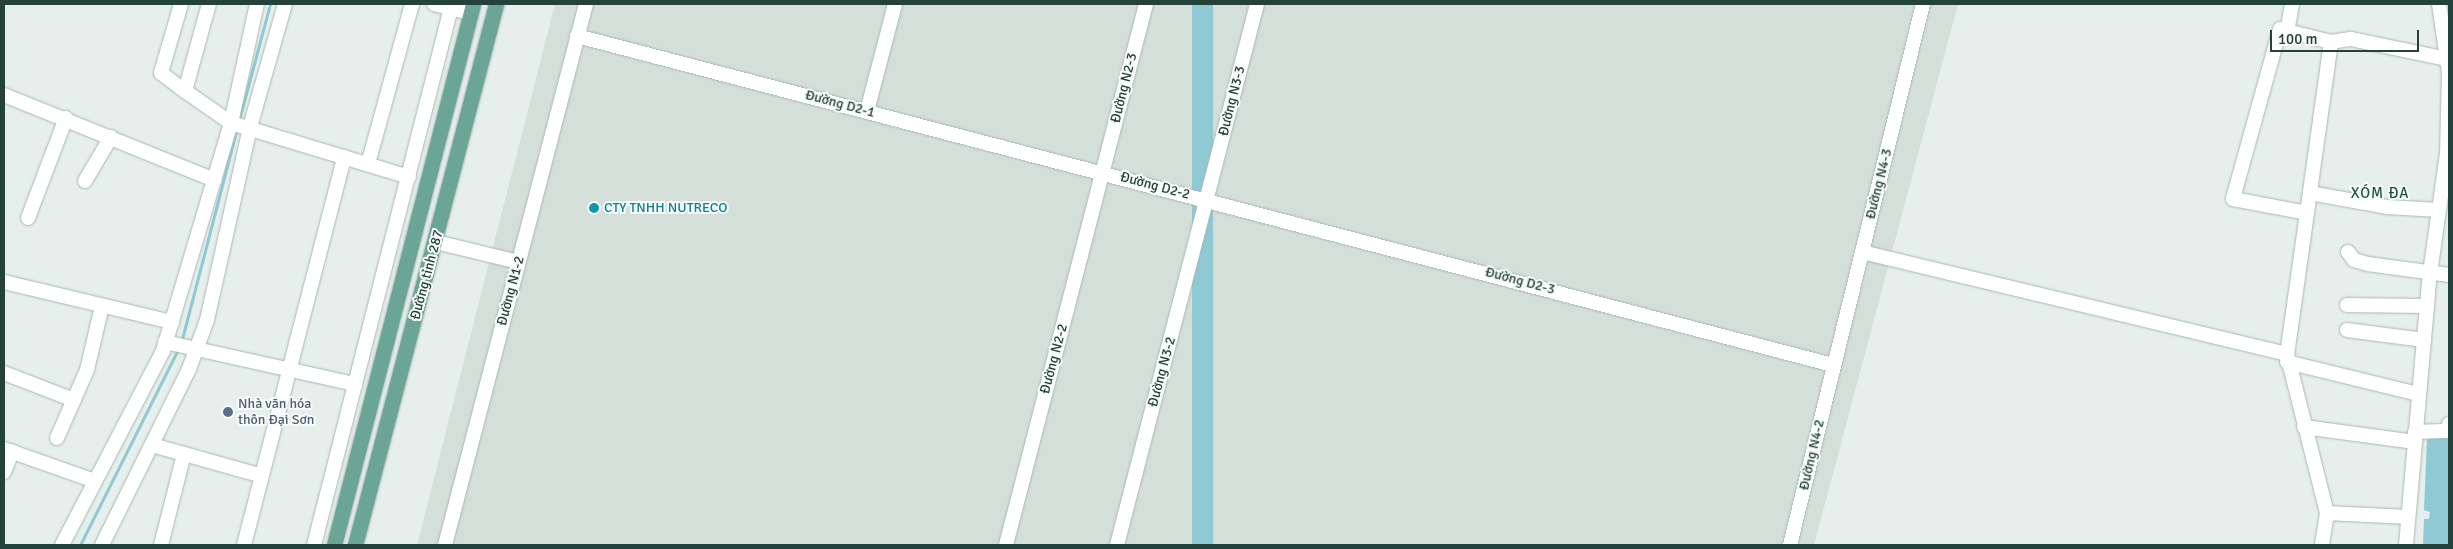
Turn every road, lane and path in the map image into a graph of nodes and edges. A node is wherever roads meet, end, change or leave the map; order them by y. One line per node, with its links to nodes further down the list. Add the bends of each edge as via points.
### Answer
1 (181, 4): 21 (street, via 161,73)
2 (209, 4): 21 (street)
3 (257, 4): 25 (street)
4 (285, 4): 26 (street)
5 (412, 4): 30 (street)
6 (434, 4): 15 (street)
7 (496, 4): 36 (main road, Đường tỉnh 287)
8 (586, 4): 18 (street, Đường N1-2)
9 (895, 4): 23 (street)
10 (1146, 4): 31 (street, Đường N2-3)
11 (1257, 4): 38 (street, Đường N3-3)
12 (1923, 4): 43 (street, Đường N4-3)
13 (2292, 4): 17 (street)
14 (2439, 4): 20 (street)
15 (452, 6): 16 (street); 32 (street)
16 (472, 8): 35 (main road, Đường tỉnh 287)
17 (2287, 31): 19 (street); 40 (street, via 2280,29 2233,200)
18 (577, 36): 23 (street, Đường D2-1); 45 (street, Đường N1-2)
19 (2331, 42): 20 (street, via 2351,39); 37 (street)
20 (2447, 59): 28 (street)
21 (185, 92): 25 (street)
22 (4, 95): 24 (street)
23 (867, 111): 31 (street, Đường D2-1)
24 (66, 118): 27 (street); 41 (street)
25 (230, 122): 26 (street); 33 (street)
26 (250, 127): 29 (street); 56 (street, via 206,320)
27 (111, 137): 33 (street); 34 (street)
28 (2448, 154): 39 (street)
29 (344, 157): 30 (street); 59 (street)
30 (368, 164): 32 (street)
31 (1103, 172): 38 (street, Đường D2-2); 84 (street, Đường N2-2)
32 (409, 177): 61 (street)
33 (214, 180): 52 (street)
34 (85, 181)
35 (428, 185): 36 (main road); 81 (main road, Đường tỉnh 287)
36 (448, 190): 42 (main road, Đường tỉnh 287)
37 (2310, 193): 39 (street, via 2387,207); 40 (street)
38 (1207, 199): 58 (street, Đường D2-3); 85 (street, Đường N3-2)
39 (2439, 210): 46 (street)
40 (2307, 213): 57 (street)
41 (28, 218)
42 (436, 242): 45 (street); 82 (main road, Đường tỉnh 287)
43 (1862, 252): 57 (street); 58 (street, Đường N4-3)
44 (2348, 252): 46 (street, via 2354,260 2368,264)
45 (518, 262): 83 (street, Đường N1-2)
46 (2430, 273): 47 (street); 51 (street)
47 (2449, 275)
48 (4, 282): 50 (street)
49 (2347, 305): 51 (street)
50 (102, 306): 52 (street); 63 (street, via 87,370)
51 (2427, 306): 54 (street)
52 (172, 322): 55 (street)
53 (2347, 330): 54 (street)
54 (2424, 340): 62 (street)
55 (165, 342): 56 (street); 73 (street)
56 (196, 348): 59 (street); 68 (street, via 190,369)
57 (2287, 358): 62 (street); 65 (street)
58 (1833, 364): 86 (street, Đường N4-2)
59 (289, 369): 61 (street); 72 (street)
60 (4, 373): 63 (street)
61 (355, 384): 80 (street)
62 (2418, 394): 66 (street)
63 (74, 400): 67 (street)
64 (2449, 424): 66 (street, via 2449,431)
65 (2304, 427): 66 (street); 74 (street)
66 (2415, 437): 75 (street)
67 (57, 438)
68 (152, 445): 70 (street); 77 (street)
69 (8, 450): 71 (street); 73 (street)
70 (184, 454): 72 (street); 78 (street)
71 (4, 472)
72 (262, 476): 79 (street)
73 (95, 481): 76 (street)
74 (2327, 513): 75 (street); 87 (street)
75 (2408, 517): 88 (street)
76 (62, 545)
77 (102, 545)
78 (161, 545)
79 (244, 545)
80 (314, 545)
81 (334, 545)
82 (355, 545)
83 (445, 545)
84 (1006, 545)
85 (1117, 545)
86 (1790, 545)
87 (2322, 545)
88 (2406, 545)

